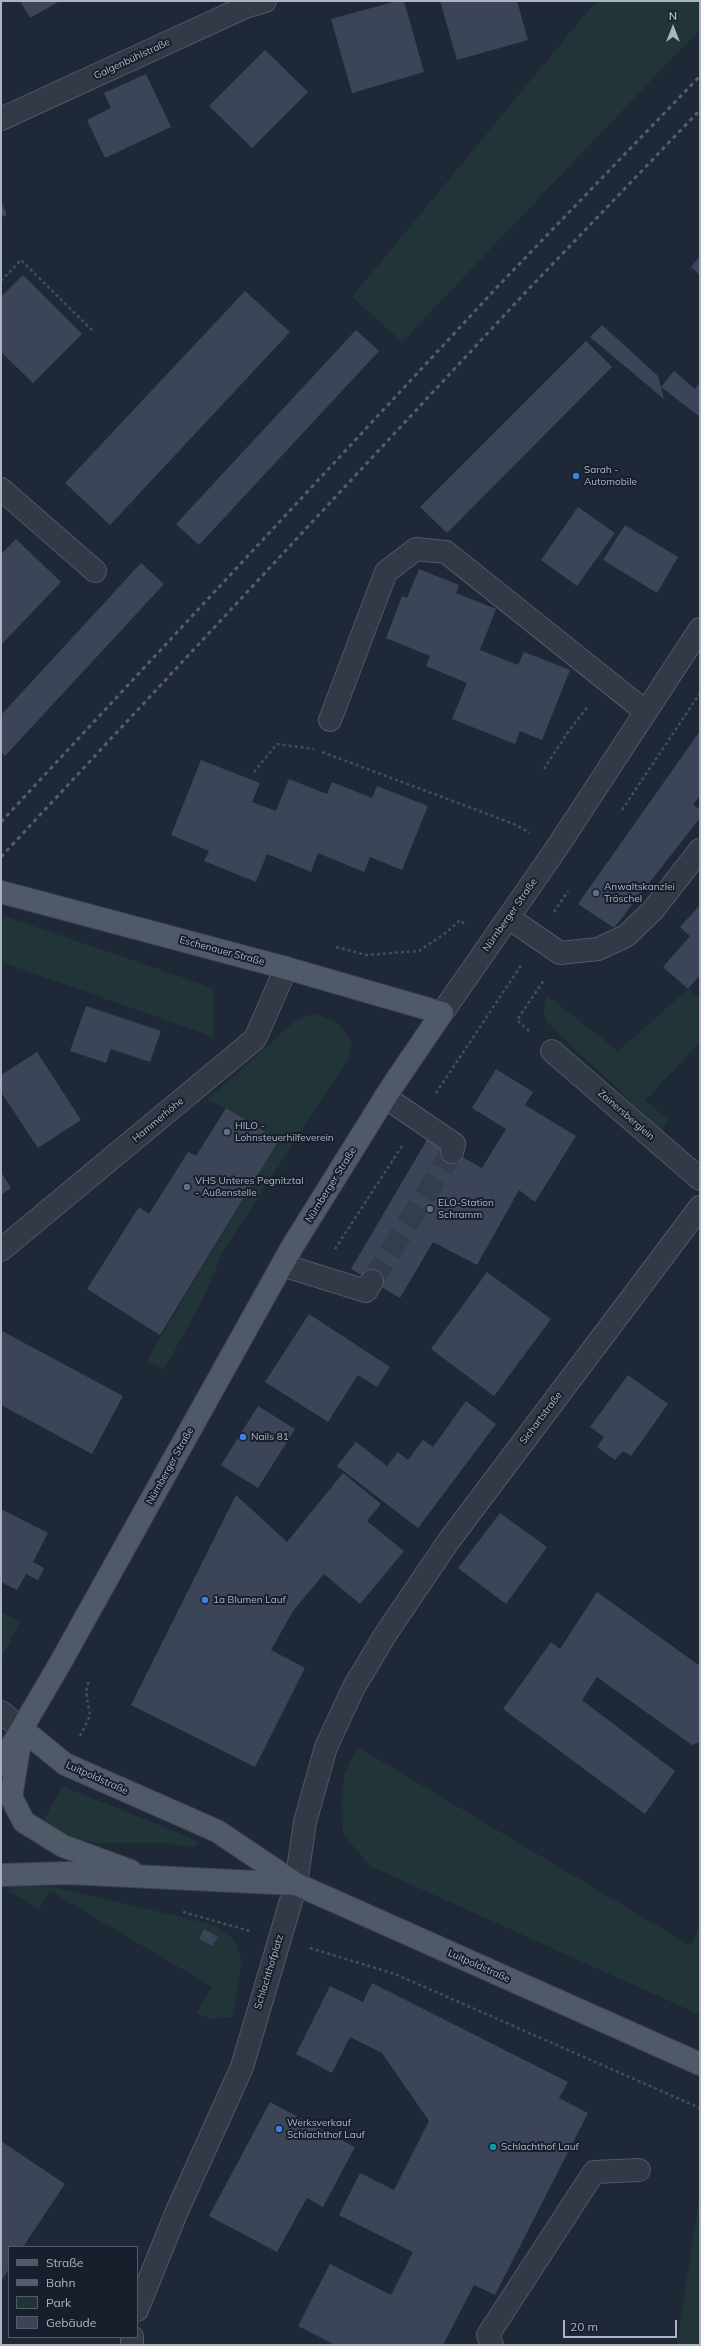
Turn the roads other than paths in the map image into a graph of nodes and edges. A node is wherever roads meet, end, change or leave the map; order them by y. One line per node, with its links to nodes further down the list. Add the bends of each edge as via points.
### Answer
1 (250, 3): 2 (street, Galgenbühlstraße)
2 (1, 119)
3 (1, 489): 4 (street)
4 (94, 571)
5 (700, 629): 6 (street, Nürnberger Straße)
6 (645, 711): 7 (street, via 446,552 416,549 386,572); 10 (street, Nürnberger Straße)
7 (330, 720)
8 (700, 850): 10 (street, via 653,910 626,936 598,949 560,953)
9 (1, 892): 11 (main road, Eschenauer Straße)
10 (509, 918): 12 (street, Nürnberger Straße)
11 (286, 968): 12 (main road, Eschenauer Straße); 18 (street, Hammerhöhe, via 255,1039)
12 (442, 1013): 14 (main road, Nürnberger Straße)
13 (552, 1051): 16 (street, Zainersberglein)
14 (385, 1097): 15 (street, via 454,1144); 19 (main road, Nürnberger Straße)
15 (452, 1152)
16 (700, 1179)
17 (700, 1207): 21 (street, Sichartstraße, via 448,1542)
18 (1, 1250)
19 (282, 1265): 20 (street, via 366,1291); 23 (main road, Nürnberger Straße)
20 (372, 1281)
21 (387, 1632): 27 (street, Schlachthofplatz, via 354,1687 326,1746 305,1822)
22 (1, 1712): 23 (street)
23 (22, 1729): 24 (main road, Nürnberger Straße); 26 (main road, Luitpoldstraße, via 11,1797 24,1822 63,1846); 27 (main road, Luitpoldstraße, via 65,1764 217,1831)
24 (1, 1764)
25 (1, 1875): 26 (main road, Luitpoldstraße, via 69,1873)
26 (147, 1877): 27 (main road, Luitpoldstraße)
27 (296, 1884): 28 (main road, Luitpoldstraße); 30 (street, Schlachthofplatz, via 242,2067 177,2211)
28 (700, 2064)
29 (639, 2170): 31 (street, via 594,2172 488,2334)
30 (138, 2308)
31 (492, 2345)

